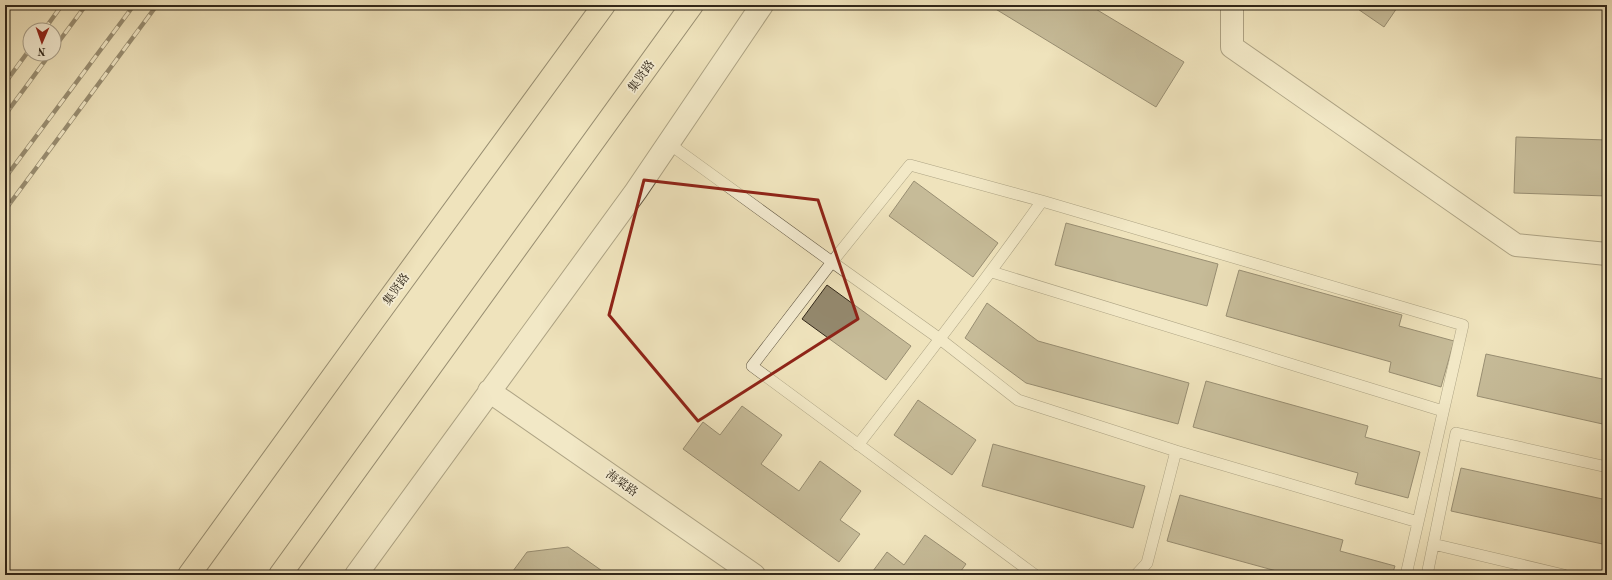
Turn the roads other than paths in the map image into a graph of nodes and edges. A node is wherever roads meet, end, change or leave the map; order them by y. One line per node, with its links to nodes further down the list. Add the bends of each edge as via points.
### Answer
1 (604, 5): 18 (highway, 集贤路)
2 (692, 5): 19 (highway, 集贤路)
3 (762, 5): 5 (street)
4 (1232, 5): 7 (street, via 1232,47 1516,245)
5 (668, 143): 8 (lane); 11 (street)
6 (1042, 201): 8 (lane, via 910,165); 9 (lane); 12 (lane, via 1463,325)
7 (1607, 254)
8 (832, 262): 10 (lane); 13 (lane, via 752,366)
9 (992, 272): 10 (lane); 12 (lane)
10 (940, 338): 13 (lane); 14 (lane, via 1018,400)
11 (489, 391): 20 (street); 21 (street, 海棠路)
12 (1443, 411): 16 (lane)
13 (858, 445): 22 (lane)
14 (1176, 451): 16 (lane); 23 (lane, via 1147,563)
15 (1607, 467): 17 (lane, via 1456,433)
16 (1418, 522): 24 (lane)
17 (1433, 544): 25 (lane); 26 (lane)
18 (189, 575)
19 (280, 575)
20 (356, 575)
21 (754, 575)
22 (1035, 575)
23 (1136, 575)
24 (1406, 575)
25 (1427, 575)
26 (1564, 575)

